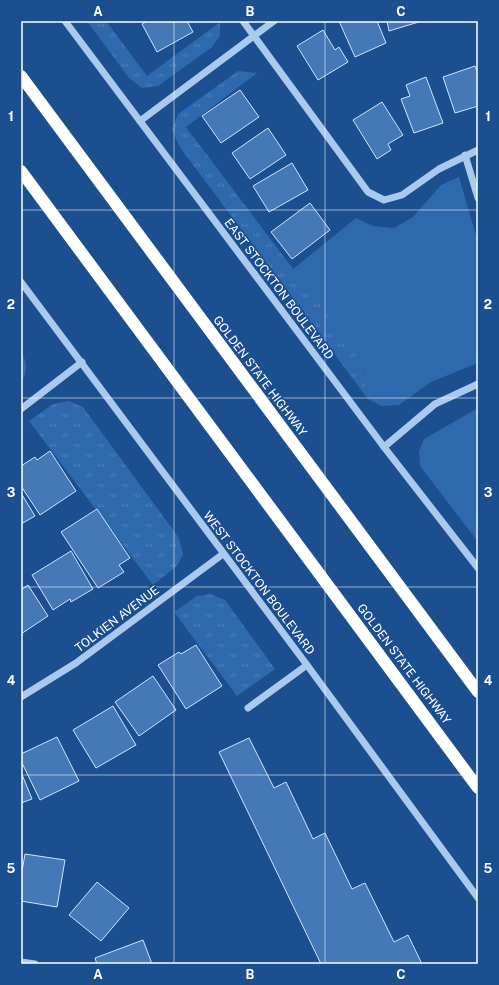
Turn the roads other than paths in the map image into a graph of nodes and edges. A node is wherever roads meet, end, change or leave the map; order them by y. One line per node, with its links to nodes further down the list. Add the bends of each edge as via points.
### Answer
1 (65, 21): 6 (street, EAST STOCKTON BOULEVARD)
2 (243, 21): 4 (street)
3 (274, 21): 4 (street)
4 (253, 35): 6 (street); 8 (street, via 368,192 384,200 402,195 439,169)
5 (21, 76): 19 (highway, GOLDEN STATE HIGHWAY)
6 (140, 121): 15 (street, EAST STOCKTON BOULEVARD)
7 (478, 150): 8 (street)
8 (465, 155): 10 (street)
9 (21, 171): 22 (highway, GOLDEN STATE HIGHWAY)
10 (478, 198)
11 (21, 282): 12 (street, WEST STOCKTON BOULEVARD)
12 (82, 362): 14 (street); 16 (street, WEST STOCKTON BOULEVARD)
13 (478, 384): 15 (street, via 436,404)
14 (21, 409)
15 (384, 447): 17 (street, EAST STOCKTON BOULEVARD)
16 (223, 554): 18 (street, WEST STOCKTON BOULEVARD); 20 (street, TOLKIEN AVENUE, via 76,664)
17 (478, 568)
18 (307, 665): 21 (street); 23 (street, WEST STOCKTON BOULEVARD)
19 (478, 692)
20 (21, 697)
21 (248, 708)
22 (478, 788)
23 (478, 898)
24 (21, 962): 25 (street)
25 (35, 964)

